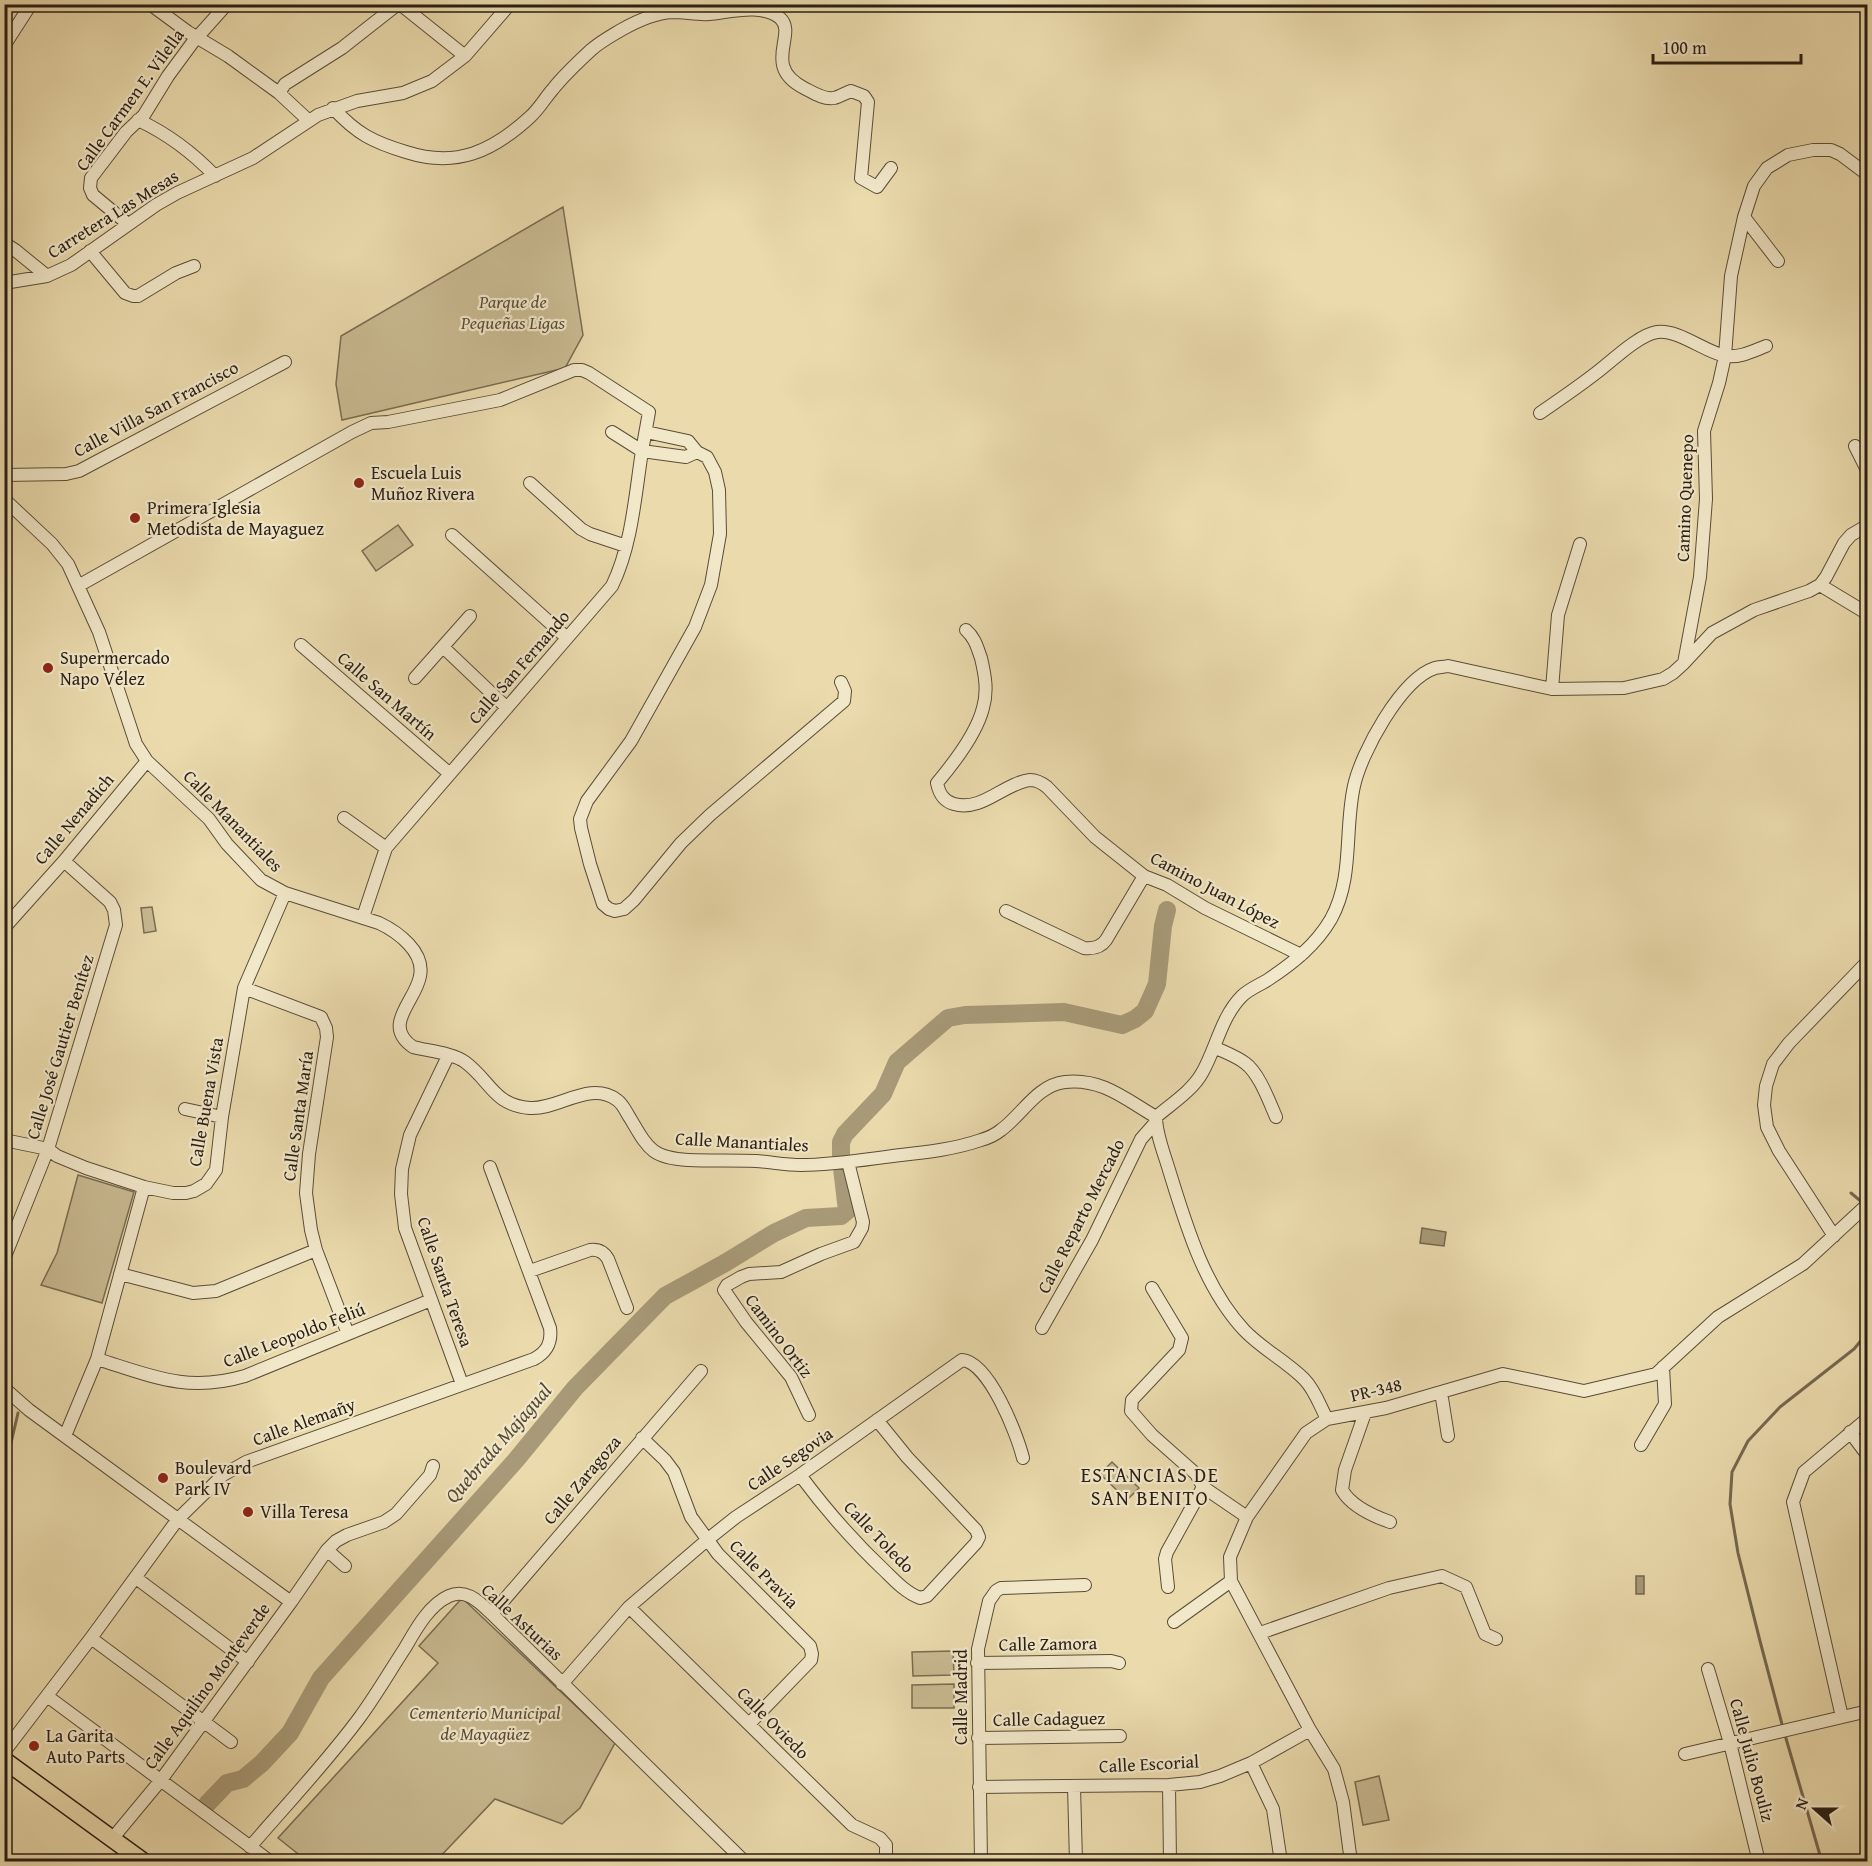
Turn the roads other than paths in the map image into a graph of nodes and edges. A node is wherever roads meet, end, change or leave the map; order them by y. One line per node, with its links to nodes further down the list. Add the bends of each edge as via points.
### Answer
1 (32, 4): 6 (street)
2 (150, 4): 7 (street)
3 (227, 4): 7 (street, Calle Carmen E. Vilella)
4 (399, 4): 9 (street); 10 (street, via 337,52 285,84)
5 (510, 4): 9 (street, Carretera Las Mesas)
6 (9, 29): 8 (street)
7 (198, 37): 10 (street); 12 (street, Calle Carmen E. Vilella)
8 (4, 46)
9 (465, 56): 11 (street, Carretera Las Mesas, via 419,88)
10 (279, 93): 13 (street)
11 (333, 108): 13 (street, Carretera Las Mesas); 14 (street, via 358,132 394,148 425,157 461,158 500,141 531,117 552,89 592,50 635,22 670,12 762,10 784,24 784,69 794,83 833,99 850,91 864,96 868,102 861,178 877,187)
12 (138, 120): 16 (street, via 200,160); 18 (street, Calle Carmen E. Vilella, via 89,184 91,192)
13 (308, 120): 16 (street, Carretera Las Mesas, via 253,158)
14 (891, 168)
15 (1868, 174): 17 (street, Camino Quenepo, via 1831,150 1788,154 1767,168 1754,186)
16 (215, 176): 18 (street, Carretera Las Mesas, via 177,193)
17 (1744, 217): 21 (street); 26 (street, Camino Quenepo, via 1731,276)
18 (128, 224): 20 (street, Carretera Las Mesas)
19 (4, 243): 23 (street)
20 (90, 251): 22 (street, via 125,293 133,297); 23 (street, Carretera Las Mesas)
21 (1778, 261)
22 (194, 266)
23 (47, 276): 24 (street, Carretera Las Mesas)
24 (4, 284)
25 (1766, 346): 26 (street, via 1745,355)
26 (1725, 356): 28 (street, via 1678,336 1655,332); 50 (street, Camino Quenepo, via 1704,431 1706,499 1700,577)
27 (285, 362): 35 (street, Calle Villa San Francisco, via 79,471)
28 (1540, 413)
29 (612, 432): 32 (street)
30 (646, 432): 32 (street, Calle San Fernando); 33 (street, via 688,441); 43 (street, via 649,412 582,370 500,400 371,423)
31 (1855, 446): 34 (street)
32 (642, 451): 33 (street, via 686,458); 41 (street, Calle San Fernando)
33 (697, 452): 52 (street, via 711,463 719,490 716,561 695,627 632,741 587,801 580,819 603,904 615,911 634,900 681,843 711,814 844,701)
34 (1868, 472)
35 (4, 475)
36 (530, 483): 41 (street, via 581,529)
37 (4, 499): 43 (street, Calle Manantiales, via 61,554)
38 (1868, 525): 42 (street, via 1844,543)
39 (452, 535): 47 (street)
40 (1580, 544): 53 (street, via 1558,615)
41 (626, 546): 47 (street, Calle San Fernando, via 612,586)
42 (1820, 585): 44 (street); 50 (street, Calle Reparto Mercado, via 1754,610 1712,633)
43 (78, 586): 55 (street, Calle Manantiales, via 99,632 136,744)
44 (1868, 614)
45 (470, 616): 49 (street)
46 (966, 630): 60 (street, Camino Juan López, via 972,636 985,673 985,697 979,719 937,783 941,795 952,803 976,804 1028,780 1040,782 1095,837)
47 (567, 638): 54 (street, Calle San Fernando)
48 (301, 645): 56 (street, Calle San Martín)
49 (443, 647): 51 (street); 54 (street)
50 (1684, 663): 53 (street, Calle Reparto Mercado, via 1663,679 1624,688)
51 (416, 678)
52 (841, 682)
53 (1552, 688): 65 (street, Calle Reparto Mercado, via 1448,666 1433,669 1406,689 1381,725 1359,770 1352,801 1345,883 1332,918)
54 (507, 708): 56 (street, Calle San Fernando)
55 (147, 761): 59 (street, Calle Nenadich); 61 (street, Calle Manantiales, via 209,819 261,880)
56 (450, 774): 58 (street, Calle San Fernando)
57 (344, 818): 58 (street)
58 (386, 848): 63 (street, Calle San Fernando)
59 (64, 861): 64 (street, Calle Nenadich); 75 (street, Calle José Gautier Benítez, via 110,902 116,925)
60 (1144, 876): 62 (street, via 1103,945 1097,947 1084,948); 65 (street, Camino Juan López)
61 (285, 893): 63 (street, Calle Manantiales); 67 (street, Calle Buena Vista)
62 (1006, 910)
63 (363, 918): 69 (street, Calle Manantiales, via 401,936 419,961 420,976 400,1017 404,1039 413,1047)
64 (4, 928)
65 (1301, 956): 68 (street, Calle Reparto Mercado, via 1244,995)
66 (1868, 961): 80 (street, via 1789,1043 1773,1064 1766,1086 1767,1127)
67 (244, 988): 71 (street, Calle Buena Vista); 81 (street, Calle Santa María, via 321,1017 326,1028 306,1173 308,1214)
68 (1214, 1047): 72 (street, via 1250,1067); 73 (street, Calle Reparto Mercado, via 1194,1084)
69 (448, 1056): 76 (street, Calle Manantiales, via 465,1062 504,1101 520,1107 538,1108 593,1094 611,1096 622,1104 648,1147 661,1156 802,1165); 86 (street, Calle Santa Teresa, via 410,1135 401,1181 405,1228)
70 (186, 1109): 71 (street)
71 (222, 1117): 78 (street, Calle Buena Vista, via 216,1170 206,1184 186,1193)
72 (1276, 1117)
73 (1156, 1119): 76 (street, Calle Manantiales, via 1106,1088 1089,1082 1062,1082 1040,1094 1000,1131 978,1141 948,1149); 88 (street, Calle Reparto Mercado, via 1141,1138 1092,1240); 99 (street, via 1185,1220 1215,1288 1244,1330 1305,1380)
74 (4, 1140): 75 (street, Calle Buena Vista)
75 (48, 1149): 78 (street, Calle Buena Vista, via 86,1168); 82 (street, Calle José Gautier Benítez)
76 (848, 1162): 97 (street, Camino Ortiz, via 863,1222 855,1242 781,1272 741,1276 724,1290 791,1377)
77 (490, 1167): 83 (street, Calle Alemañy)
78 (144, 1187): 84 (street)
79 (1868, 1204): 80 (street, PR-348 / PR-348)
80 (1834, 1236): 91 (street, PR-348 / PR-348, via 1803,1264 1718,1317)
81 (316, 1250): 84 (street, via 203,1293); 89 (street, Calle Santa María)
82 (4, 1259)
83 (530, 1271): 87 (street, via 590,1250 599,1251 608,1259); 93 (street, Calle Alemañy, via 550,1328 547,1349 534,1359)
84 (120, 1274): 90 (street)
85 (1152, 1288): 110 (street, via 1182,1343 1132,1400 1131,1411 1196,1474)
86 (431, 1300): 89 (street, Calle Leopoldo Feliú); 93 (street, Calle Santa Teresa)
87 (627, 1308)
88 (1042, 1328)
89 (348, 1334): 90 (street, Calle Leopoldo Feliú, via 245,1376 206,1384 173,1382)
90 (97, 1359): 102 (street)
91 (1663, 1367): 95 (street, PR-348 / PR-348, via 1656,1374 1584,1391 1503,1374); 105 (street, via 1665,1404)
92 (701, 1371): 104 (street, Calle Zaragoza)
93 (462, 1384): 112 (street, Calle Alemañy, via 246,1462 223,1475)
94 (4, 1389): 102 (street)
95 (1441, 1392): 96 (street, PR-348 / PR-348); 103 (street)
96 (1365, 1413): 99 (street, PR-348 / PR-348); 113 (street, via 1342,1490 1361,1508)
97 (809, 1415)
98 (1868, 1418): 101 (street)
99 (1327, 1419): 111 (street, PR-348 / PR-348, via 1306,1433)
100 (877, 1420): 107 (street, Calle Segovia, via 956,1363 968,1360 977,1366 1003,1405); 109 (street, Calle Segovia); 109 (street, Calle Toledo, via 979,1537 927,1596 920,1598 905,1590 868,1556)
101 (1850, 1432): 106 (street); 135 (street, via 1804,1472 1793,1502)
102 (65, 1436): 112 (street)
103 (1448, 1436)
104 (642, 1438): 114 (street, Calle Pravia, via 674,1472 691,1517); 123 (street, Calle Zaragoza)
105 (1641, 1445)
106 (1868, 1456)
107 (1023, 1458)
108 (433, 1466): 115 (street, Calle Aquilino Monteverde, via 430,1475 396,1514 347,1534)
109 (800, 1475): 114 (street, Calle Segovia)
110 (1203, 1487): 111 (street); 120 (street, via 1167,1552)
111 (1247, 1517): 118 (street, PR-348 / PR-348, via 1230,1557)
112 (178, 1519): 117 (street, Calle Alemañy); 121 (street)
113 (1390, 1522)
114 (707, 1540): 122 (street, Calle Segovia); 137 (street, Calle Pravia, via 810,1646 812,1654 811,1660)
115 (327, 1550): 116 (street); 121 (street, Calle Aquilino Monteverde)
116 (345, 1566)
117 (135, 1578): 126 (street, Calle Alemañy); 128 (street)
118 (1231, 1581): 124 (street); 125 (street)
119 (1085, 1586): 129 (street, Calle Madrid, via 996,1591 984,1618)
120 (1168, 1587)
121 (291, 1602): 128 (street, Calle Aquilino Monteverde)
122 (629, 1606): 132 (street, Calle Segovia); 137 (street, Calle Oviedo)
123 (492, 1614): 132 (street, Calle Asturias); 152 (street, Calle Asturias, via 472,1596 457,1593 432,1609 348,1733)
124 (1174, 1622)
125 (1260, 1633): 127 (street, via 1389,1588 1442,1576 1466,1587 1485,1634); 138 (street)
126 (92, 1638): 133 (street, Calle Alemañy); 136 (street)
127 (1496, 1639)
128 (248, 1662): 136 (street, Calle Aquilino Monteverde)
129 (977, 1663): 130 (street, Calle Zamora); 140 (street, Calle Madrid)
130 (1119, 1663)
131 (1708, 1669): 142 (street, Calle Julio Bouliz)
132 (562, 1684): 155 (street, Calle Asturias)
133 (47, 1696): 143 (street, Calle Alemañy); 147 (street)
134 (1868, 1711): 135 (street)
135 (1842, 1717): 142 (street)
136 (204, 1722): 141 (street); 147 (street, Calle Aquilino Monteverde)
137 (749, 1724): 156 (street, Calle Oviedo, via 852,1825 880,1838 886,1845)
138 (1310, 1730): 146 (street, Calle Escorial); 161 (street, via 1334,1769)
139 (1120, 1736): 140 (street, Calle Cadaguez)
140 (978, 1738): 150 (street, Calle Madrid)
141 (231, 1742)
142 (1730, 1743): 144 (street); 162 (street, Calle Julio Bouliz)
143 (4, 1752)
144 (1685, 1754)
145 (4, 1760): 151 (main road)
146 (1251, 1763): 148 (street, Calle Escorial, via 1200,1782); 160 (street, via 1273,1809)
147 (161, 1780): 151 (street, Calle Aquilino Monteverde); 152 (street)
148 (1169, 1785): 149 (street, Calle Escorial); 159 (street)
149 (1074, 1786): 150 (street, Calle Escorial); 158 (street)
150 (979, 1787): 157 (street, Calle Madrid)
151 (112, 1839): 153 (main road)
152 (250, 1847): 154 (street)
153 (144, 1862)
154 (271, 1862)
155 (745, 1862)
156 (886, 1862)
157 (981, 1862)
158 (1076, 1862)
159 (1170, 1862)
160 (1281, 1862)
161 (1351, 1862)
162 (1759, 1862)

